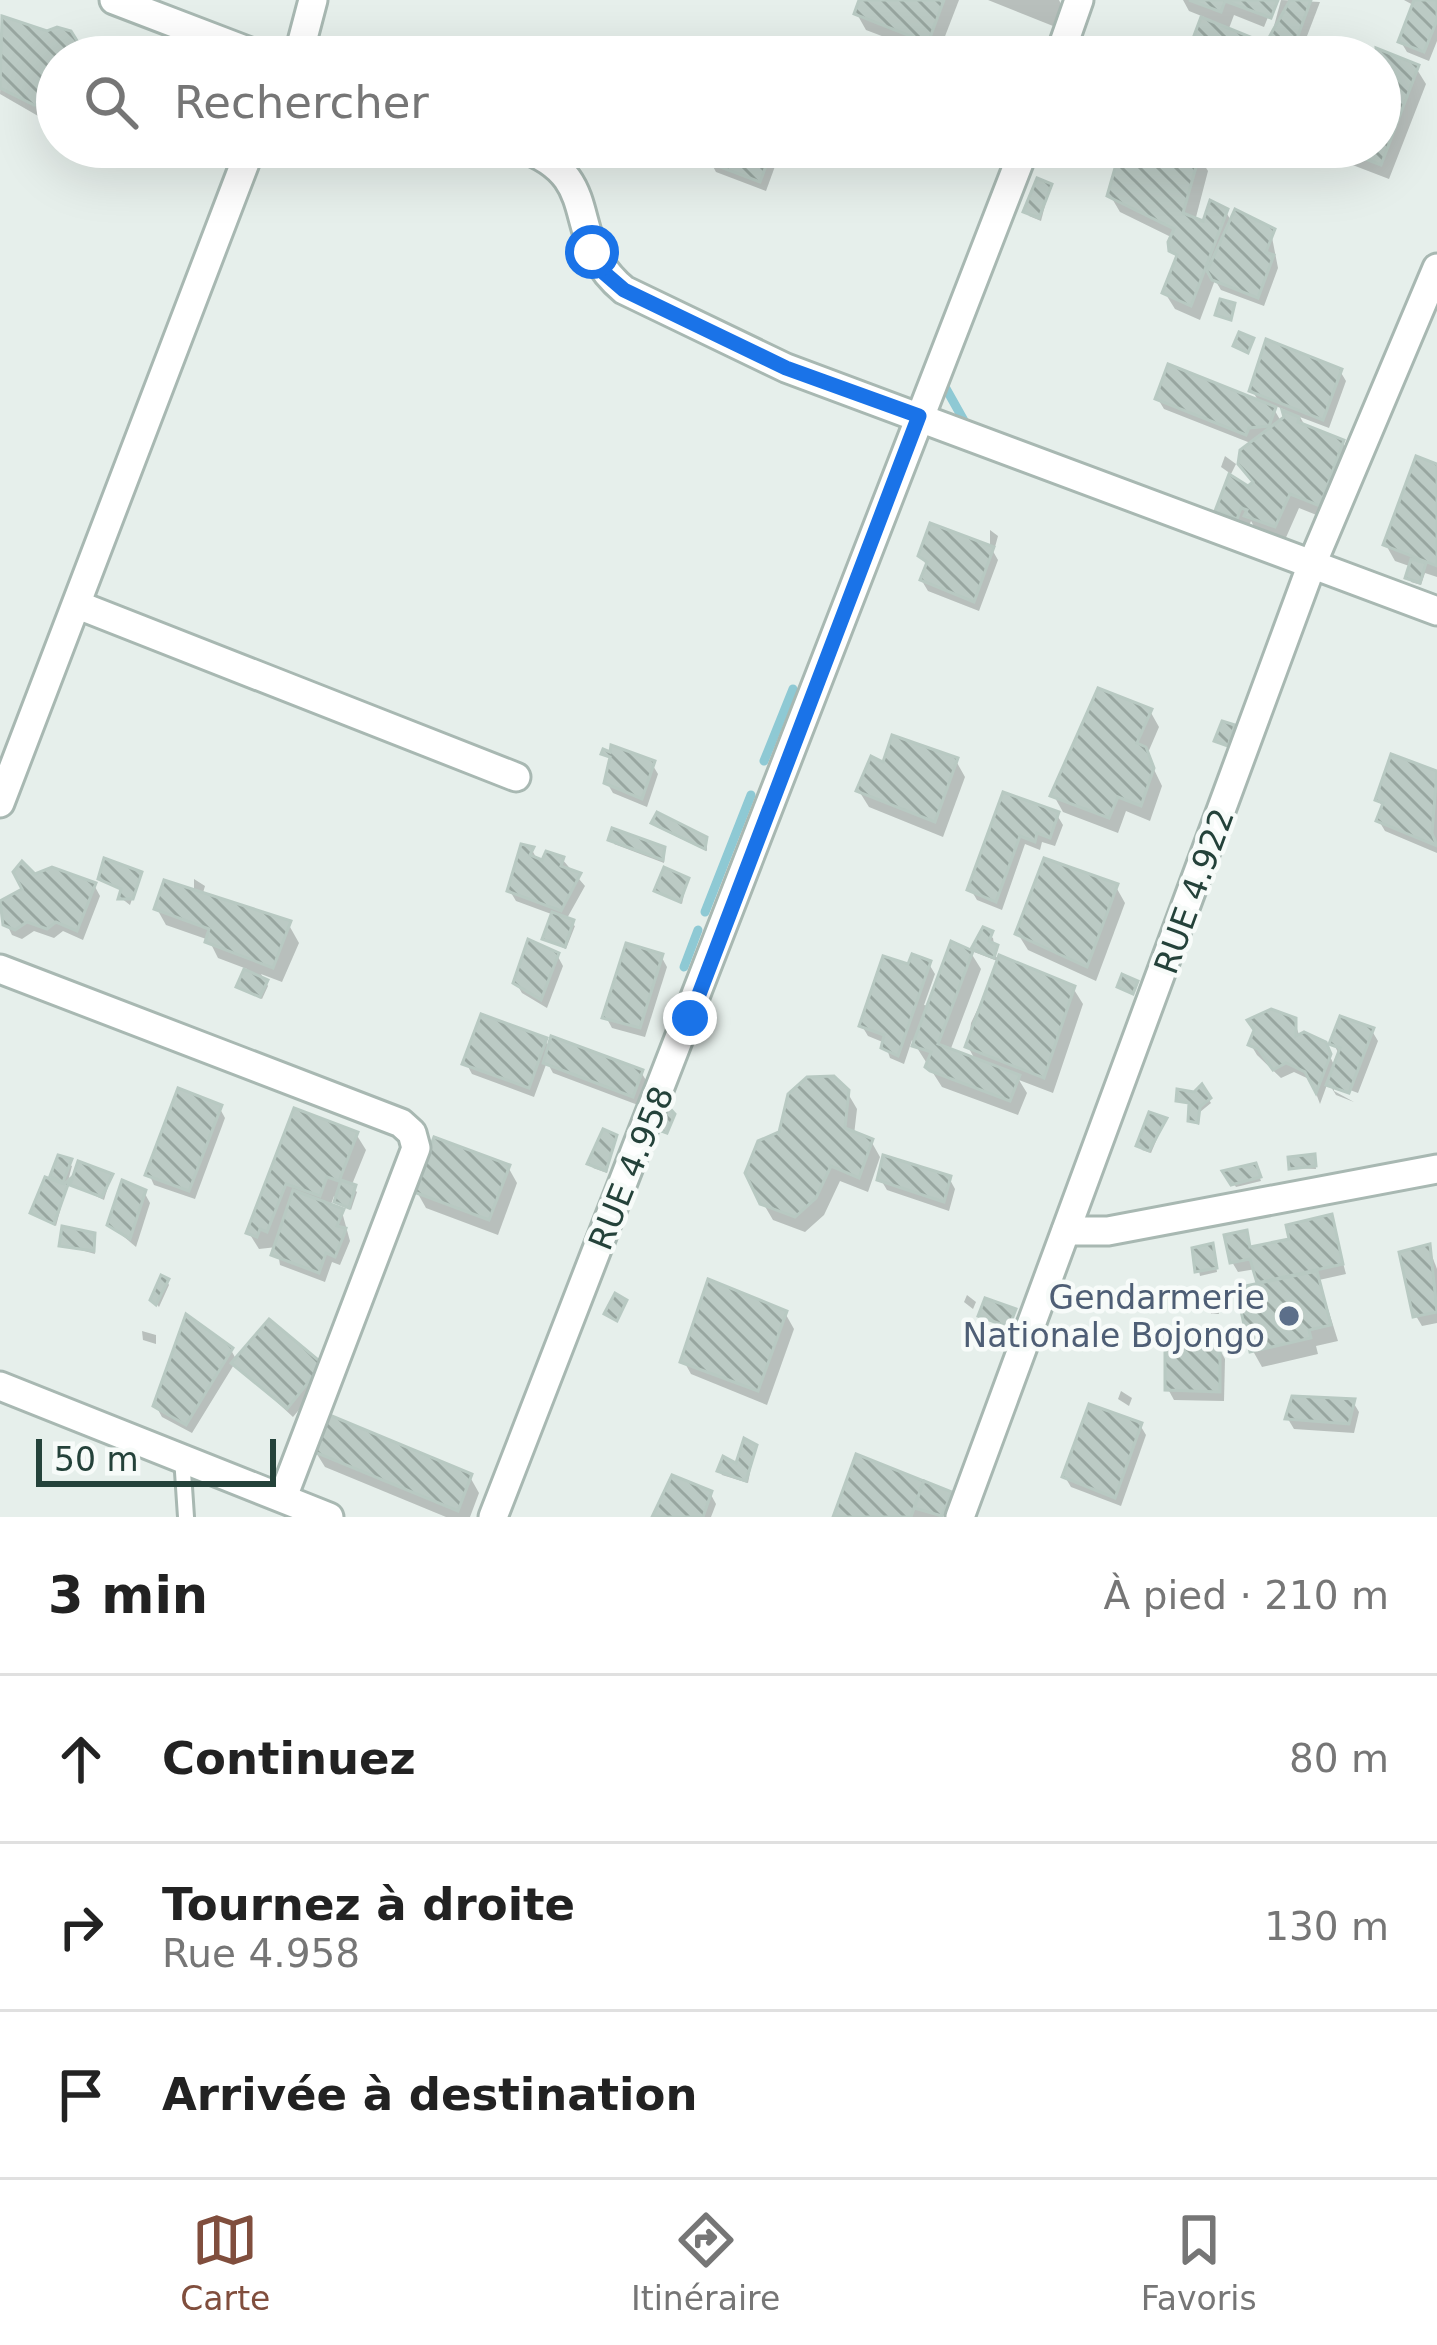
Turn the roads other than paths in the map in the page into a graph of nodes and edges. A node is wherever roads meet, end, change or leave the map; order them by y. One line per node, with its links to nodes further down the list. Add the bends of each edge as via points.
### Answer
1 (113, 0): 4 (street)
2 (313, 0): 5 (street)
3 (1079, 0): 6 (street)
4 (208, 36)
5 (304, 36)
6 (1066, 36)
7 (243, 168): 13 (street)
8 (563, 168): 11 (street, via 602,271 624,290 786,368)
9 (1017, 168): 11 (street, RUE 4.958)
10 (1437, 268): 12 (street, RUE 4.922)
11 (919, 416): 12 (street); 25 (street, RUE 4.958)
12 (1312, 564): 14 (street); 19 (street, RUE 4.922)
13 (78, 605): 15 (street); 16 (street)
14 (1437, 610)
15 (517, 777)
16 (0, 803)
17 (0, 969): 22 (street, via 412,1133 416,1148)
18 (1437, 1169): 19 (street, via 1108,1231)
19 (1066, 1231): 26 (street, RUE 4.922)
20 (0, 1387): 21 (street)
21 (182, 1457): 22 (street); 23 (lane)
22 (284, 1497): 24 (street)
23 (186, 1517)
24 (329, 1517)
25 (493, 1517)
26 (960, 1517)

